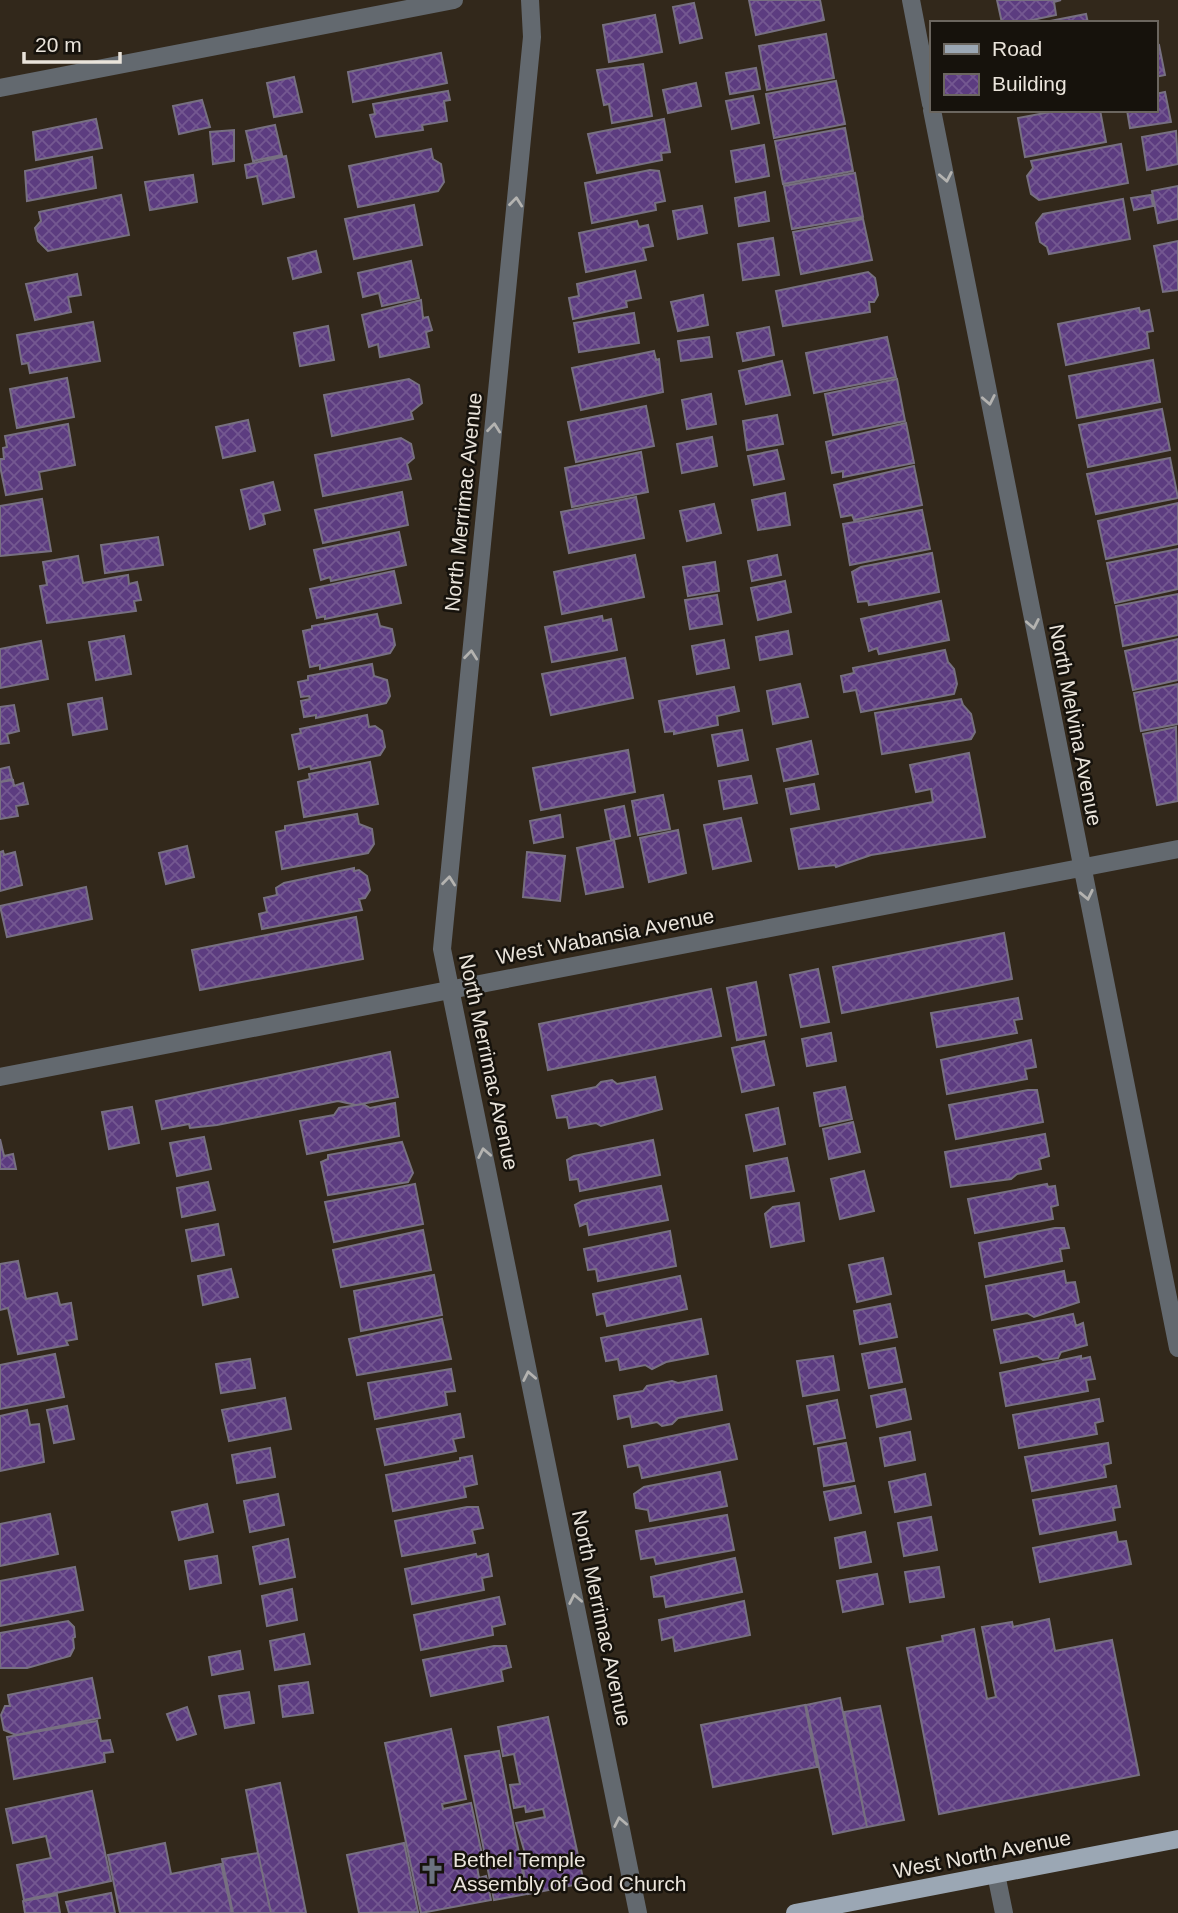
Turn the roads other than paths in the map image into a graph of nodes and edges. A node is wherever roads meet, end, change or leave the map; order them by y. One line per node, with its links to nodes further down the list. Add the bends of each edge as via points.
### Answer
1 (454, 0): 4 (street)
2 (530, 0): 9 (street, North Merrimac Avenue, one-way to 2, via 442,949 531,50)
3 (911, 0): 5 (street)
4 (0, 88)
5 (930, 99)
6 (932, 112): 8 (street, North Melvina Avenue, one-way to 8)
7 (1178, 849): 8 (street, West Wabansia Avenue)
8 (1081, 868): 9 (street, West Wabansia Avenue); 11 (street, North Melvina Avenue, one-way to 11)
9 (450, 988): 10 (street, West Wabansia Avenue); 14 (street, North Merrimac Avenue, one-way to 9)
10 (0, 1077)
11 (1178, 1348)
12 (1178, 1839): 13 (main road, West North Avenue)
13 (996, 1874): 15 (main road, West North Avenue); 16 (street)
14 (638, 1913)
15 (794, 1913)
16 (1004, 1913)

